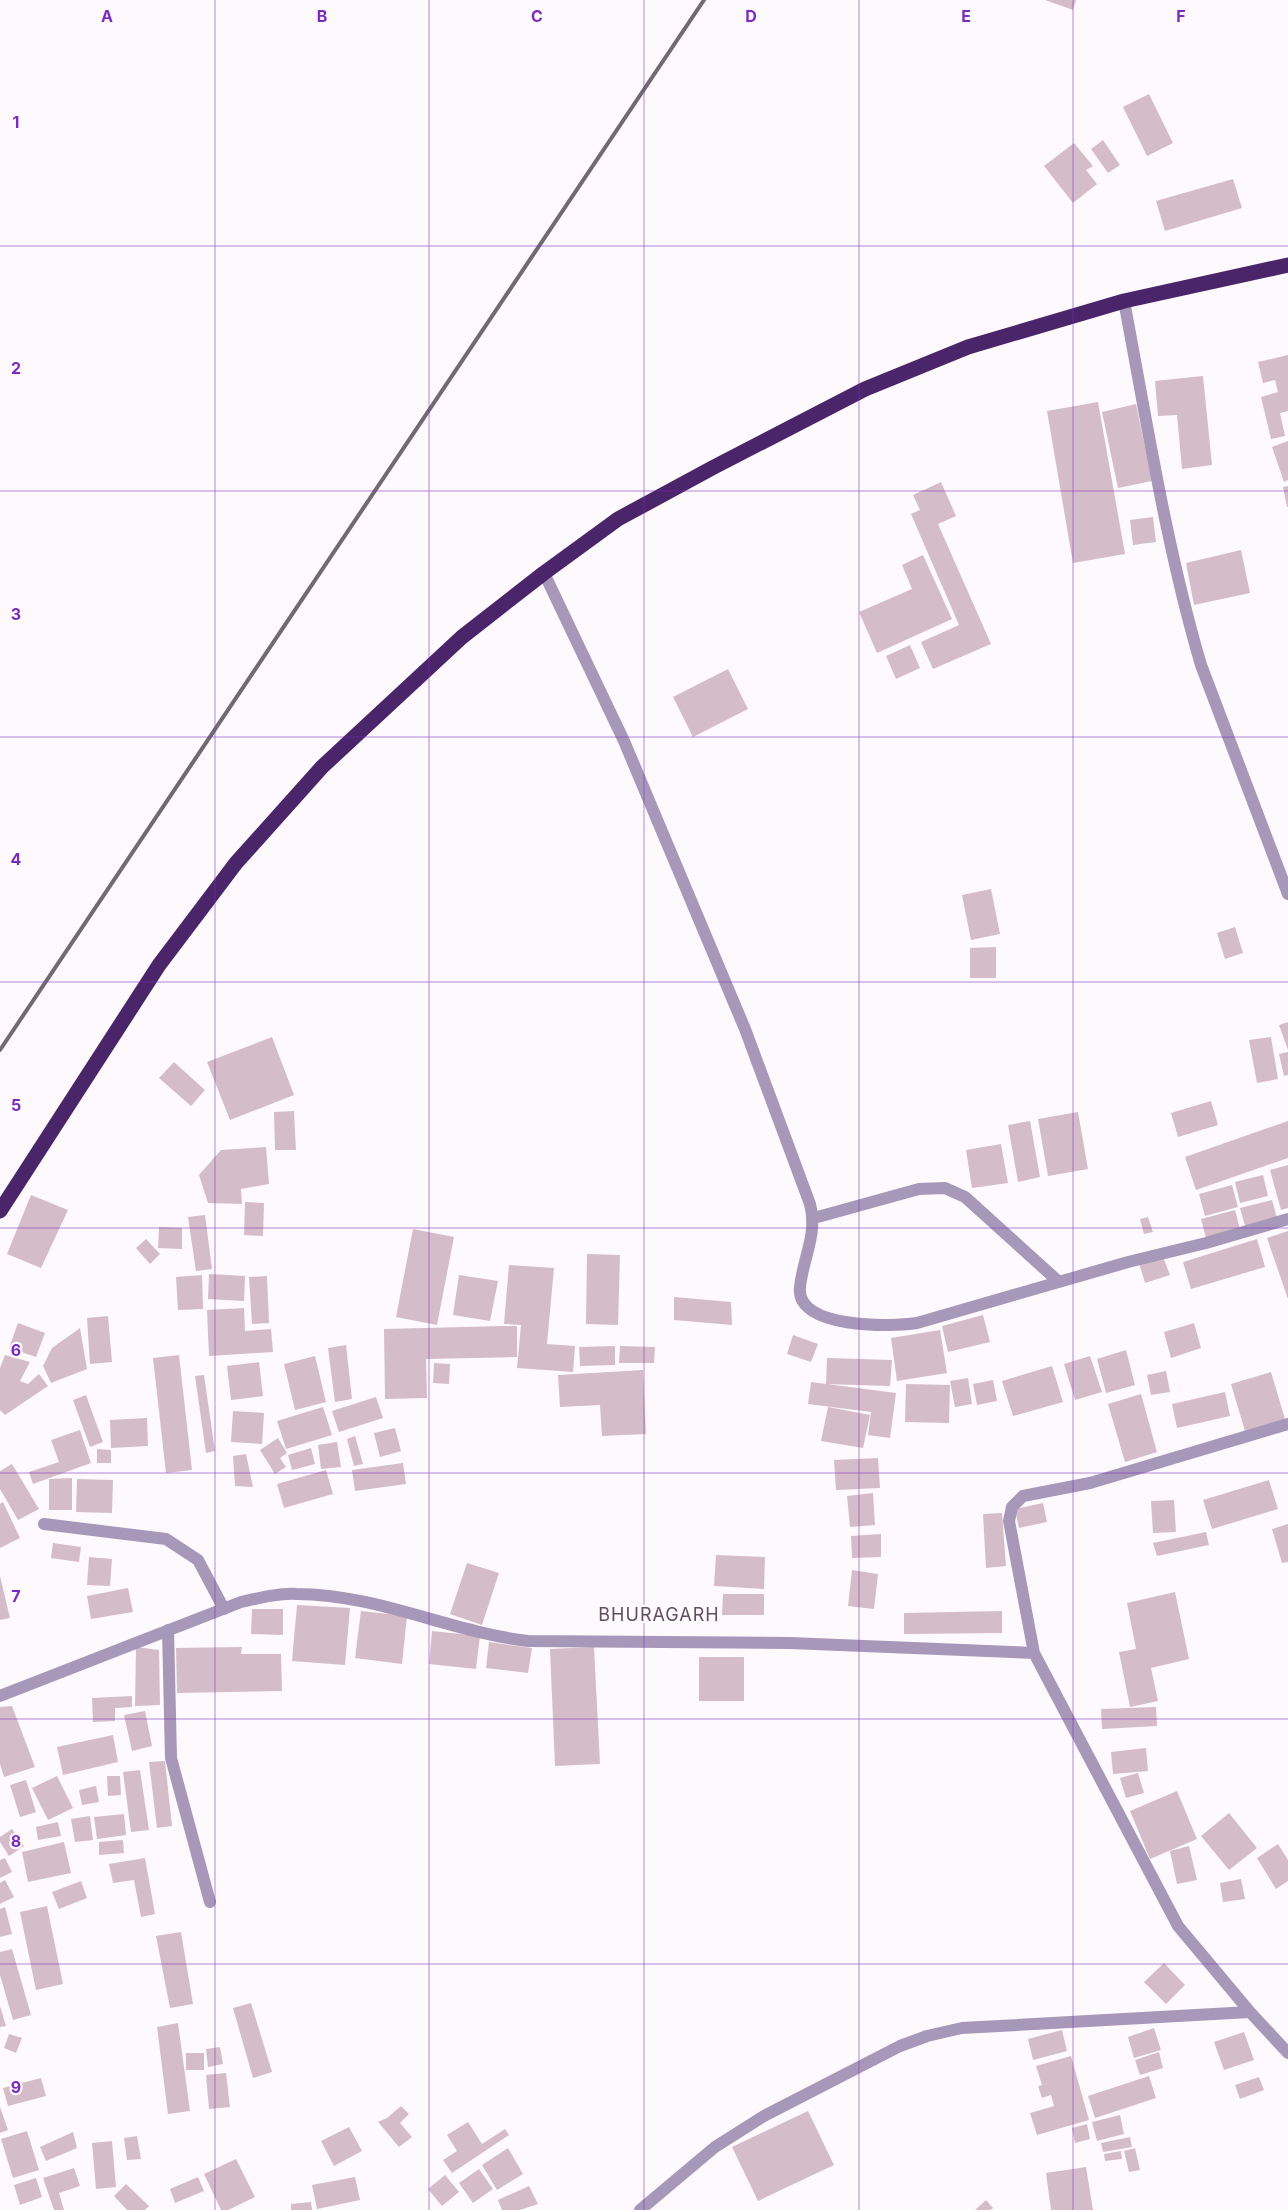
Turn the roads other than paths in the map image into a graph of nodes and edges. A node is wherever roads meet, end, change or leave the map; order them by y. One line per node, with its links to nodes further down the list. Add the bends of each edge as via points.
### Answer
1 (1288, 265): 2 (highway)
2 (1124, 301): 3 (highway, via 968,348 865,389 618,519); 4 (street, via 1191,632)
3 (544, 573): 5 (highway, via 462,637 322,767 236,863 159,965); 6 (street, via 624,741 745,1029)
4 (1288, 894)
5 (0, 1211)
6 (814, 1218): 8 (street, via 918,1189 945,1188 965,1197); 8 (street, via 799,1289 810,1310 840,1321 863,1326 917,1323)
7 (1288, 1219): 8 (street)
8 (1059, 1282)
9 (1288, 1424): 13 (street, via 1090,1483 1023,1496 1012,1507 1009,1521)
10 (44, 1524): 11 (street, via 166,1540 198,1560)
11 (224, 1609): 12 (street); 13 (street, via 258,1598 296,1593 340,1597 498,1638 528,1641 790,1643)
12 (168, 1630): 14 (street); 15 (street, via 171,1758)
13 (1034, 1653): 16 (street, via 1178,1926)
14 (0, 1696)
15 (210, 1902)
16 (1250, 2012): 17 (street); 18 (street, via 962,2028 927,2036 900,2046 764,2116 715,2147)
17 (1288, 2053)
18 (640, 2210)

